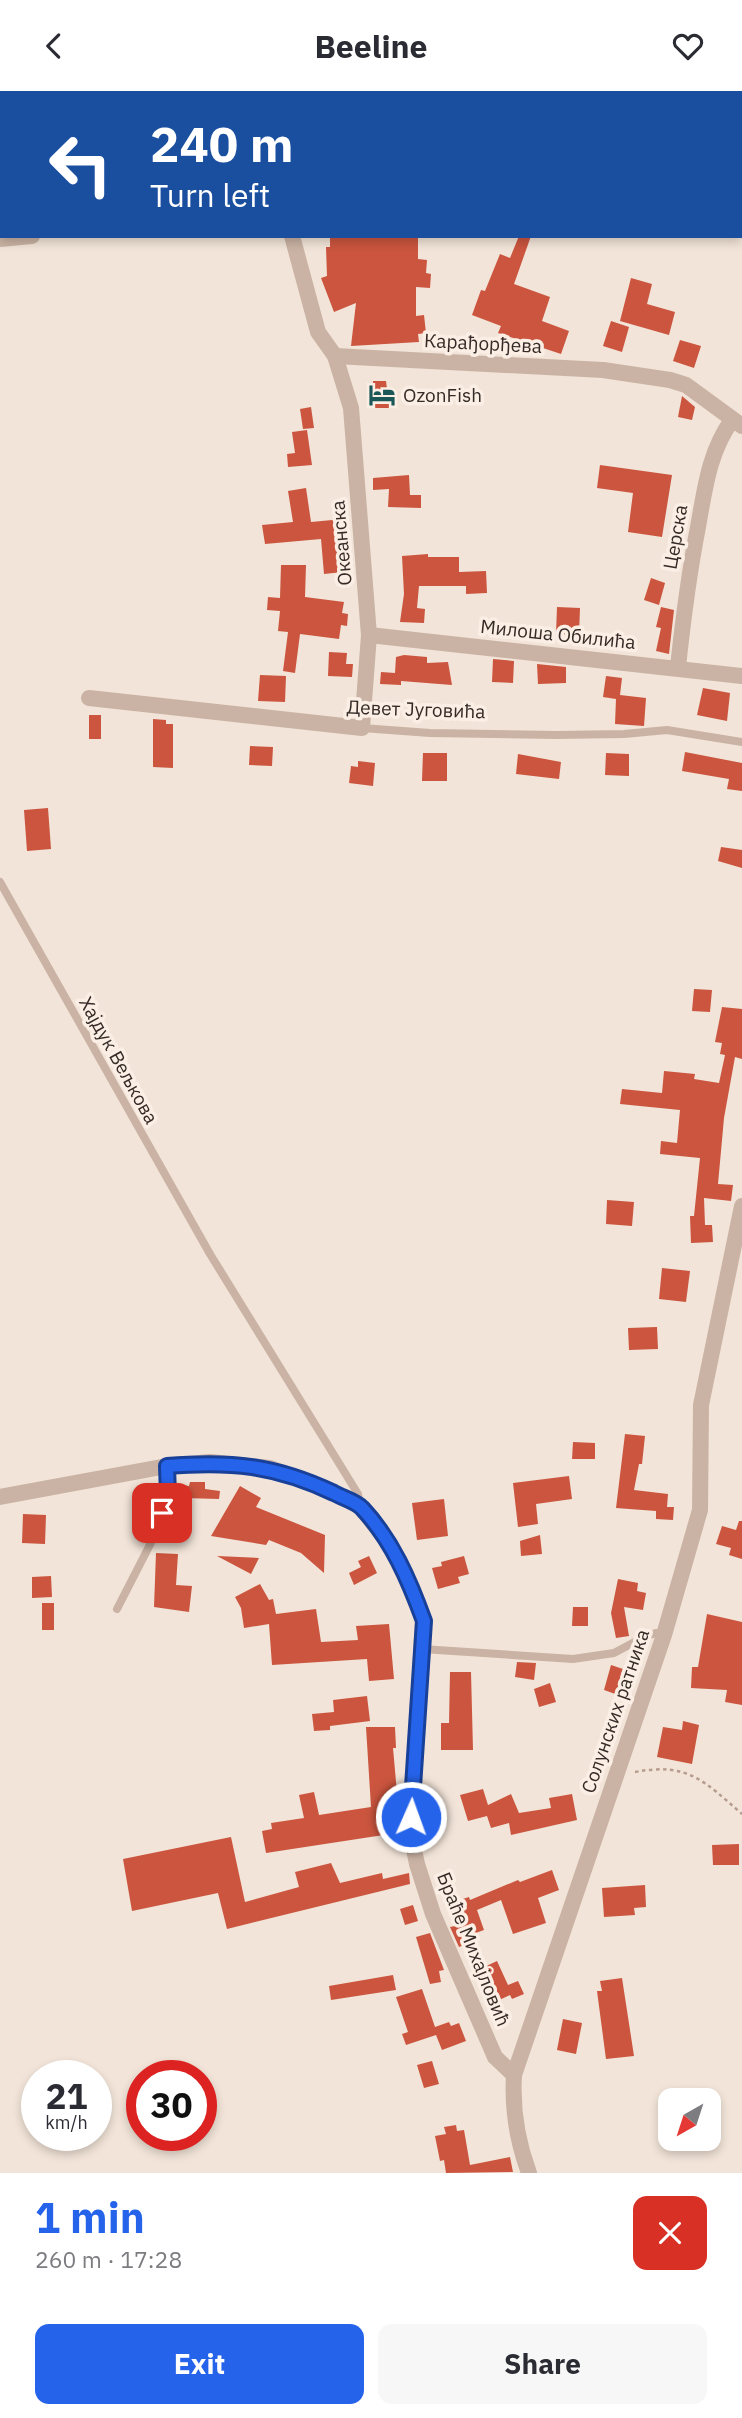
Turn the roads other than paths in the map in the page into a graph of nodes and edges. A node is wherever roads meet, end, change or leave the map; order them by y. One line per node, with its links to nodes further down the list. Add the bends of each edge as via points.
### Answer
1 (293, 238): 2 (street, via 318,333)
2 (335, 356): 3 (street, Карађорђева, via 630,374 686,385); 4 (street, Океанска, via 351,408)
3 (737, 423): 5 (street, Церска, via 720,437 710,462)
4 (369, 635): 5 (street, Милоша Обилића); 8 (street, Океанска)
5 (678, 667): 6 (street, Милоша Обилића)
6 (742, 676)
7 (89, 698): 8 (street, Девет Југовића)
8 (362, 728): 9 (lane, Девет Југовића, via 557,735 667,730)
9 (742, 742)
10 (0, 882): 14 (lane, Хајдук Вељкова, via 211,1254 358,1494)
11 (742, 1206): 16 (street, Солунских ратника, via 701,1405 700,1510)
12 (167, 1466): 13 (street, Браће Михајловић); 14 (street, Браће Михајловић, via 210,1462 270,1468); 15 (lane, via 168,1495 157,1531)
13 (0, 1497)
14 (360, 1506): 17 (street, Браће Михајловић, via 393,1548 413,1590 424,1621)
15 (117, 1609)
16 (664, 1635): 17 (lane, via 644,1637 614,1653 573,1660); 18 (street, Солунских ратника)
17 (422, 1649): 18 (street, Браће Михајловић, via 413,1766 413,1844 433,1914 495,2057)
18 (514, 2075): 19 (street, Солунских ратника, via 516,2131)
19 (529, 2173)

